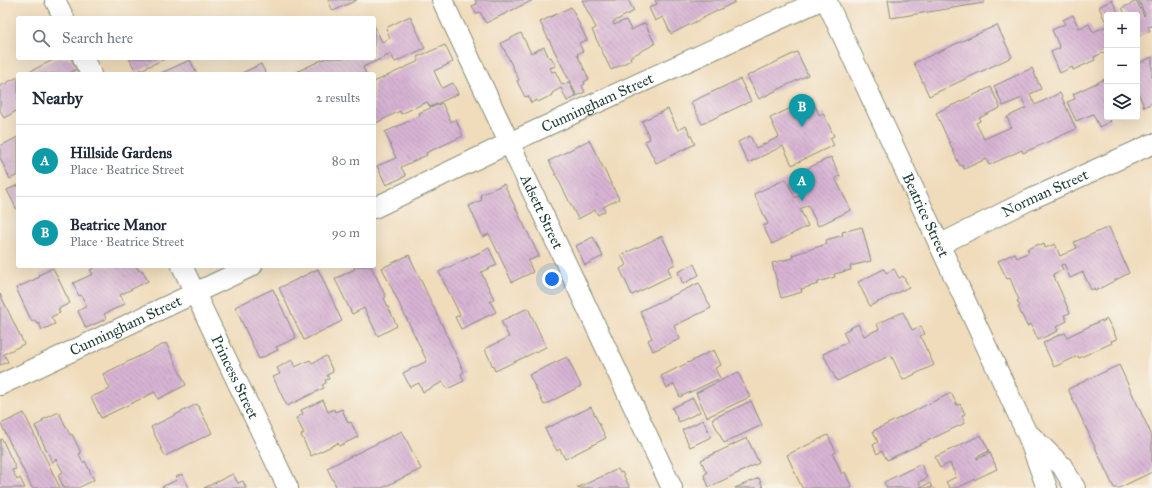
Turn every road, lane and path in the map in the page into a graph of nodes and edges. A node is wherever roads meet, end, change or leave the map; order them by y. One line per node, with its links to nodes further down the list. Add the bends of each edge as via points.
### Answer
1 (55, 0): 5 (street)
2 (442, 0): 8 (street, Adsett Street)
3 (821, 0): 8 (street, Cunningham Street)
4 (826, 0): 11 (street, Beatrice Street)
5 (63, 16)
6 (84, 60): 7 (street)
7 (90, 72)
8 (509, 143): 10 (street, Cunningham Street); 18 (street, Adsett Street)
9 (1152, 144): 11 (street, Norman Street)
10 (376, 207)
11 (939, 244): 16 (street, Beatrice Street)
12 (183, 268): 14 (street, Princess Street)
13 (248, 268): 14 (street, Cunningham Street)
14 (195, 294): 15 (street, Cunningham Street); 17 (street, Princess Street)
15 (0, 385)
16 (1025, 430): 19 (street, Beatrice Street); 20 (street, Beatrice Street, via 1062,466)
17 (288, 488)
18 (672, 488)
19 (1047, 488)
20 (1075, 488)

